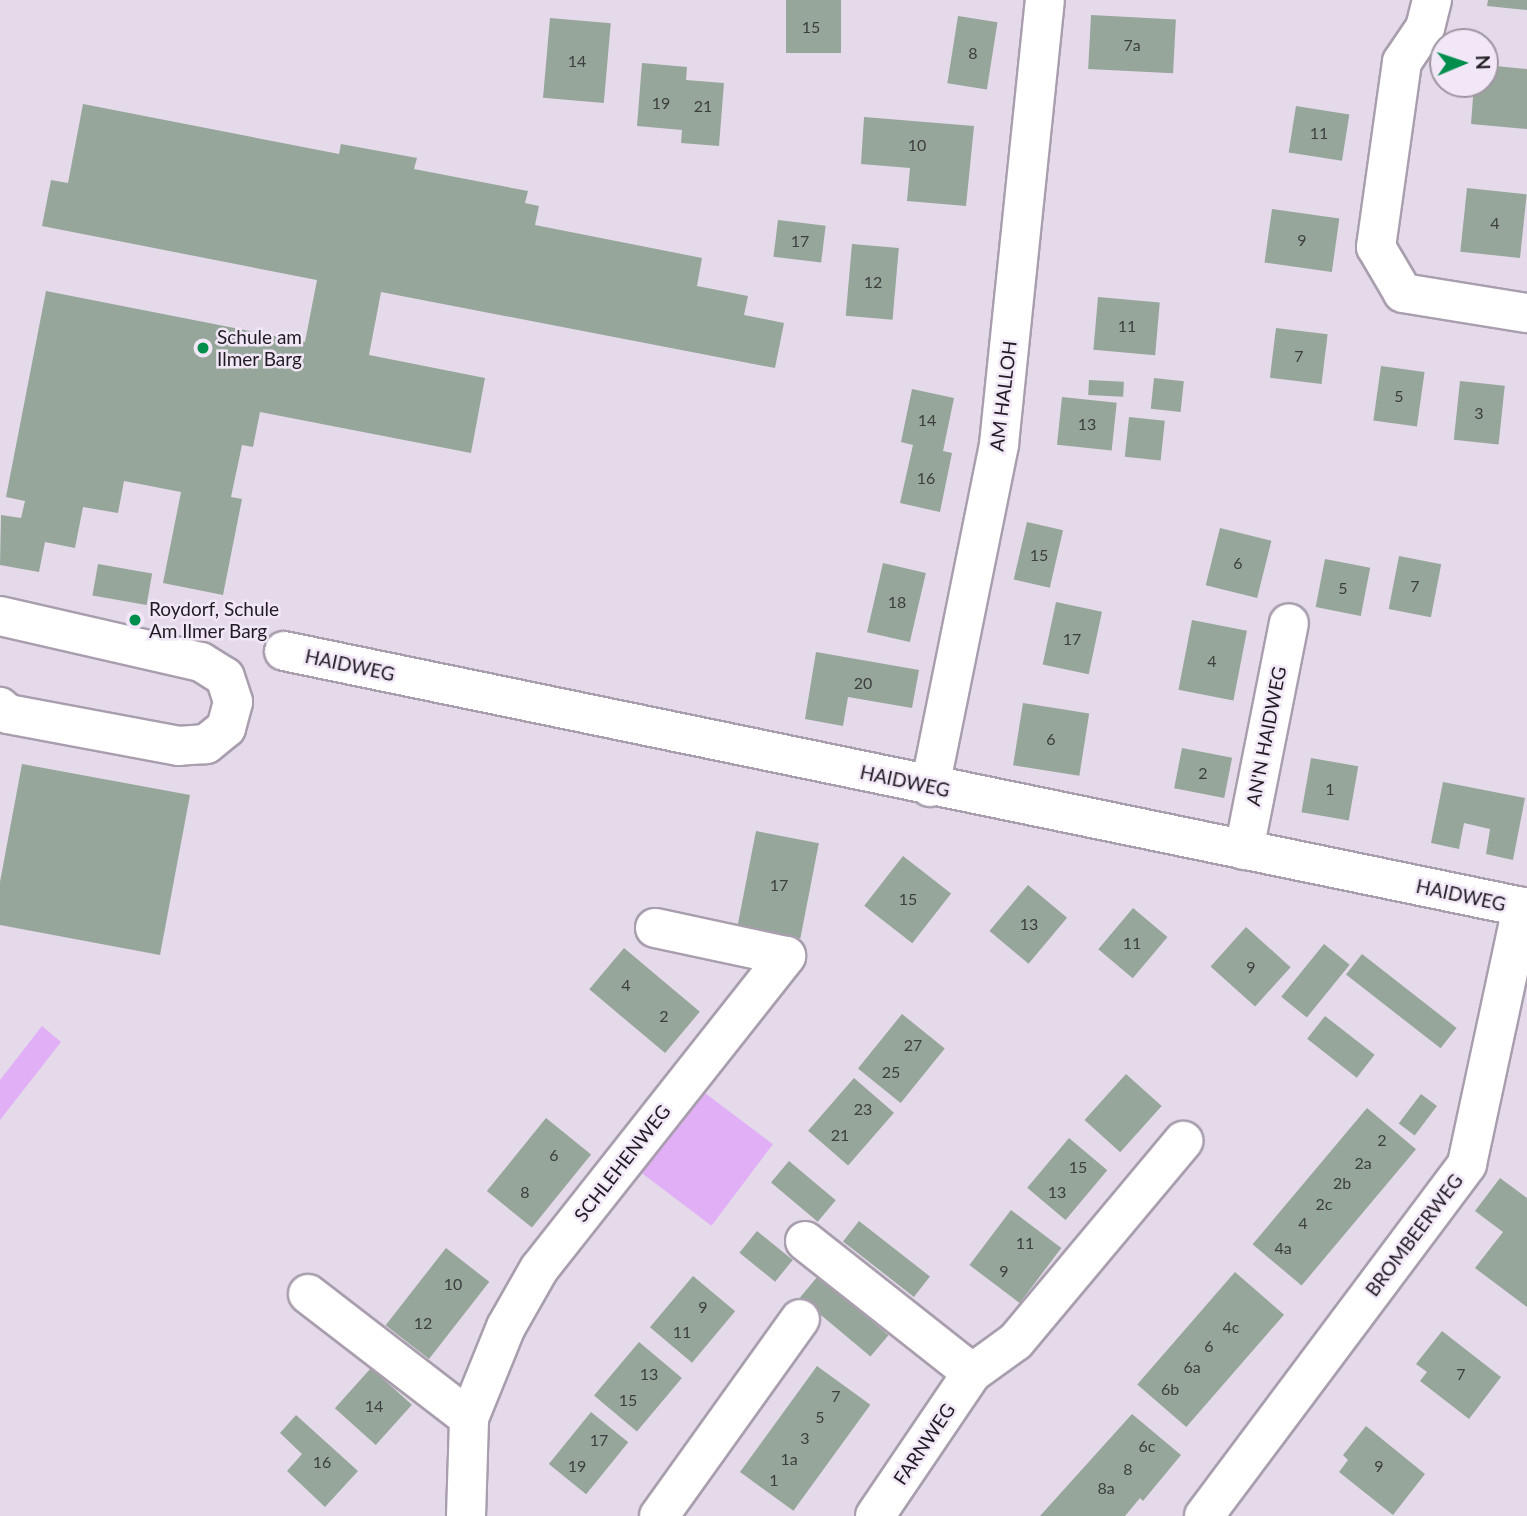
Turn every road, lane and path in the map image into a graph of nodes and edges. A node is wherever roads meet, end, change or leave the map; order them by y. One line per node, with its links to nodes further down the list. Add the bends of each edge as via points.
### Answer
1 (1045, 0): 8 (street, AM HALLOH, via 999,444)
2 (1432, 0): 3 (street, via 1425,28 1402,62 1376,247 1403,293)
3 (1527, 313)
4 (0, 615): 7 (street, via 201,662 225,677 233,702 226,728 206,744 179,746 8,714)
5 (1289, 623): 9 (street, AN'N HAIDWEG)
6 (284, 651): 8 (street, HAIDWEG)
7 (0, 708)
8 (930, 787): 9 (street, HAIDWEG)
9 (1244, 850): 10 (street, HAIDWEG)
10 (1524, 908): 21 (street, BROMBEERWEG, via 1467,1164)
11 (655, 928): 17 (street, SCHLEHENWEG, via 786,956 539,1269 506,1327)
12 (1183, 1141): 16 (street, FARNWEG, via 1016,1341)
13 (805, 1241): 16 (street)
14 (308, 1293): 17 (street)
15 (800, 1319): 19 (street)
16 (972, 1373): 20 (street, FARNWEG)
17 (469, 1418): 18 (street, SCHLEHENWEG)
18 (466, 1516)
19 (659, 1516)
20 (875, 1516)
21 (1204, 1516)

